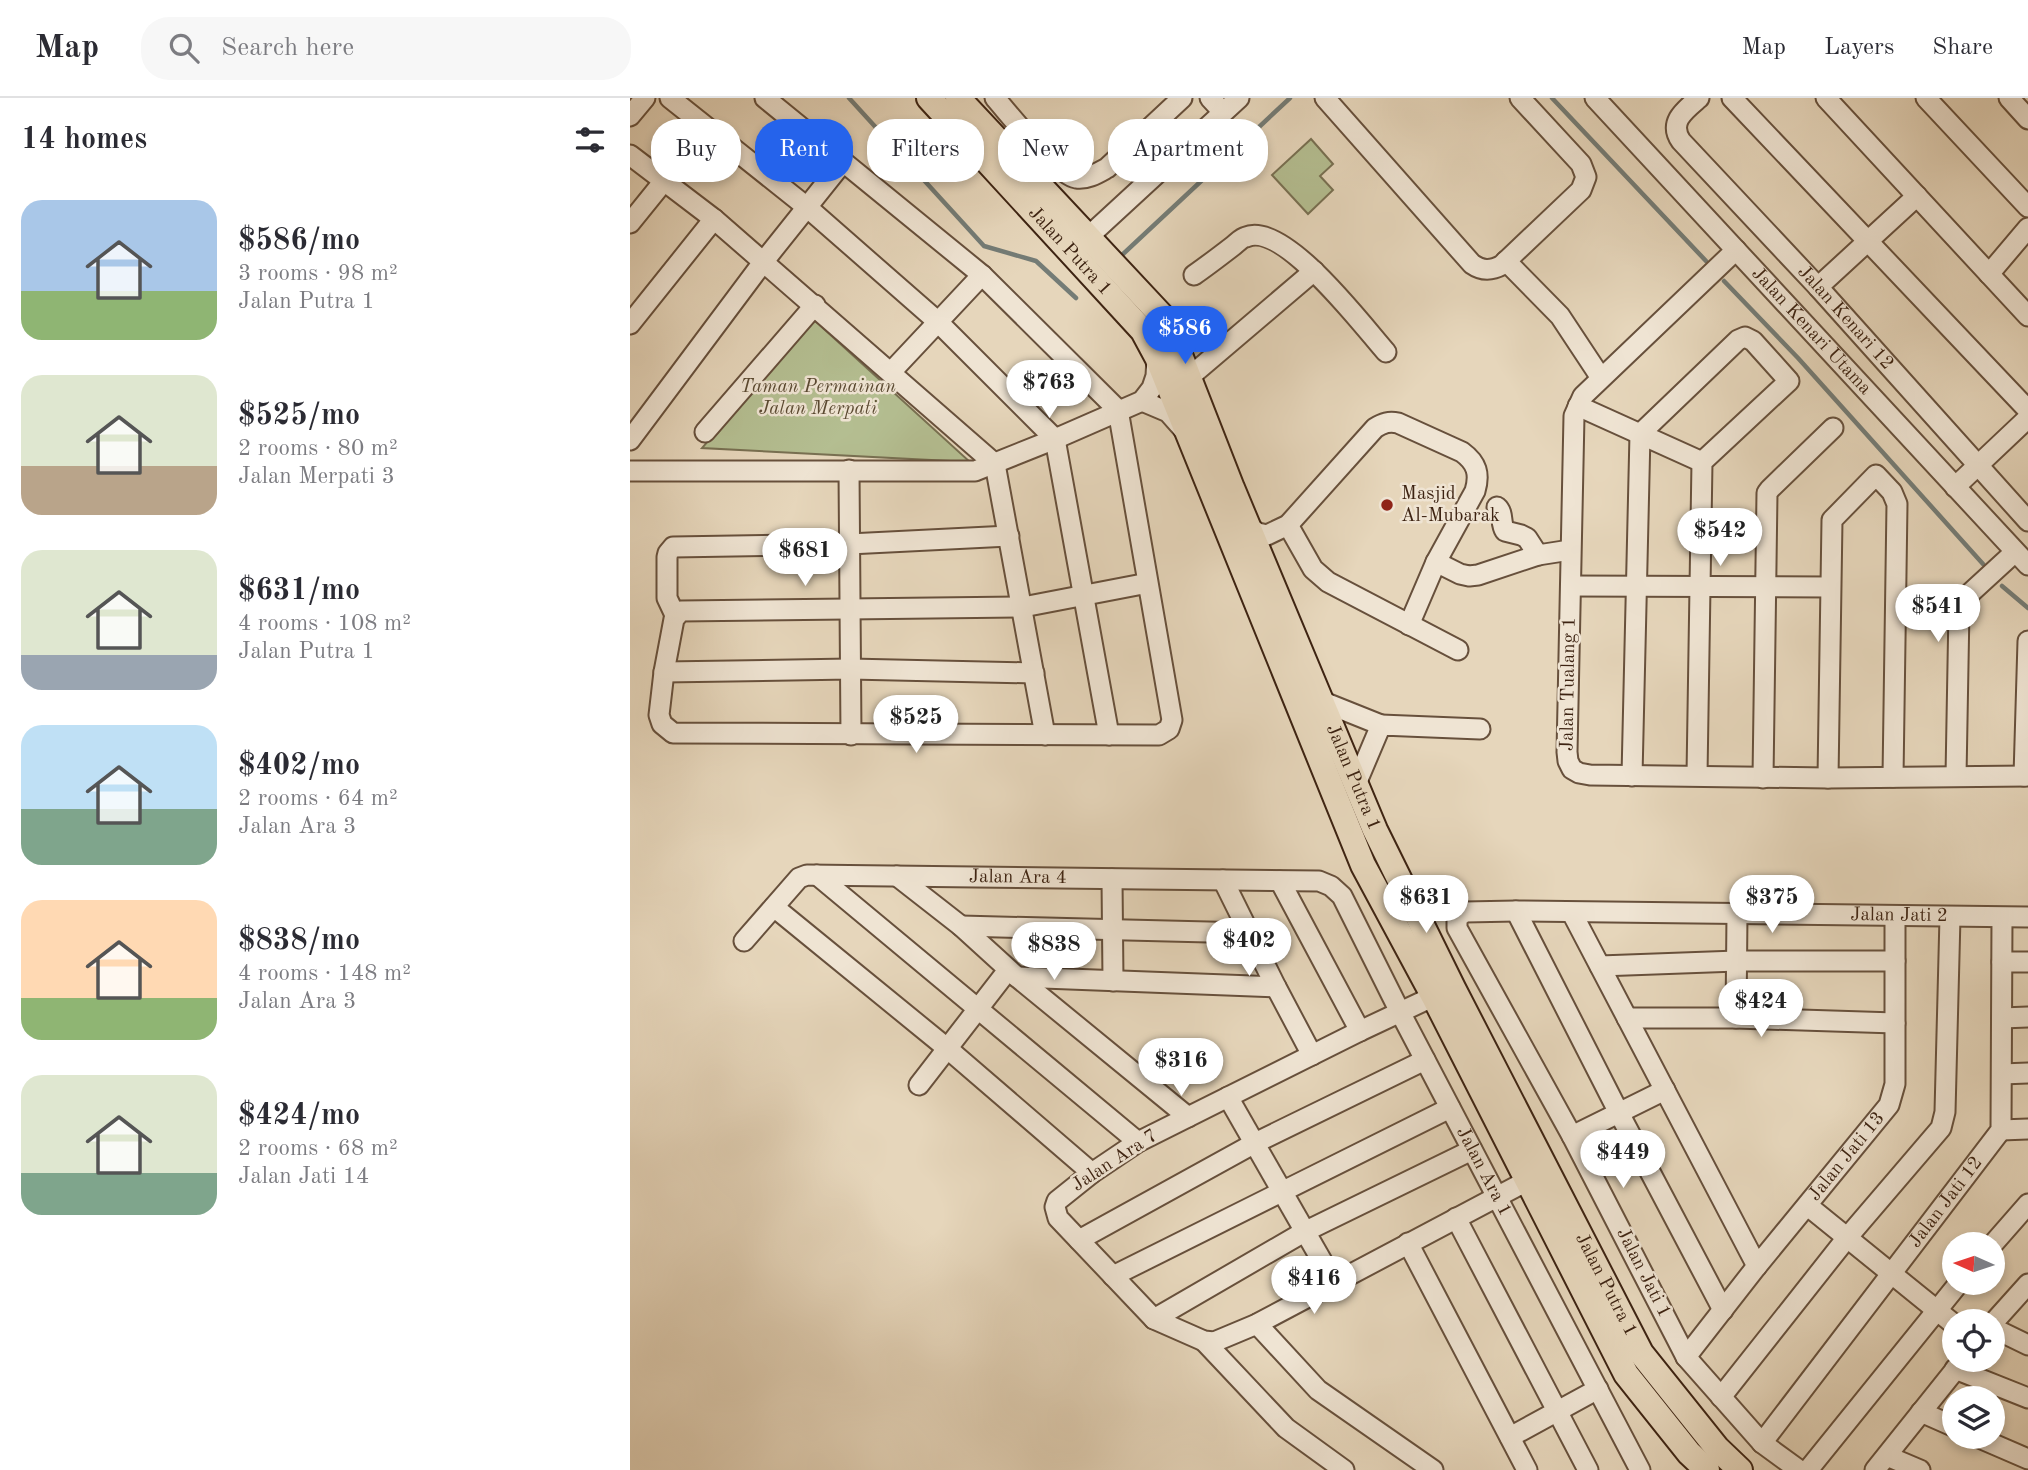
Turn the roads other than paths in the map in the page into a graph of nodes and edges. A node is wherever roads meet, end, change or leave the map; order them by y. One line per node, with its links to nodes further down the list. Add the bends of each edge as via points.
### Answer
1 (645, 98): 18 (street)
2 (670, 98): 29 (street)
3 (765, 98): 19 (street)
4 (929, 98): 48 (main road, Jalan Putra 1, via 1143,331)
5 (958, 98): 33 (main road, Jalan Putra 1)
6 (995, 98): 7 (street, via 1060,170 1076,178 1107,168)
7 (1182, 98)
8 (1239, 98): 17 (street)
9 (1325, 98): 37 (street, via 1472,264 1487,270)
10 (1520, 98): 37 (street, via 1581,164 1586,177 1581,190)
11 (1595, 98): 35 (street, Jalan Kenari Utama)
12 (1699, 98): 42 (street, Jalan Kenari 12, via 1681,114 1675,127 1681,141)
13 (1732, 98): 34 (street)
14 (1826, 98): 27 (street)
15 (1926, 98): 28 (street)
16 (2010, 98): 20 (street)
17 (1217, 105): 33 (street)
18 (630, 116)
19 (791, 119)
20 (2028, 119)
21 (630, 155): 23 (street)
22 (853, 169): 40 (street)
23 (651, 171)
24 (663, 182): 31 (street)
25 (665, 182): 30 (street)
26 (828, 182): 29 (street)
27 (1917, 196): 34 (street); 39 (street)
28 (2028, 206)
29 (808, 208): 36 (street); 45 (street)
30 (714, 219): 36 (street); 46 (street)
31 (630, 223)
32 (2028, 228): 39 (street)
33 (1088, 237): 51 (main road, Jalan Putra 1, via 1161,316 1173,337)
34 (1868, 241): 42 (street); 54 (street)
35 (1736, 250): 50 (street); 68 (street, Jalan Kenari Utama)
36 (764, 261): 43 (street); 62 (street)
37 (1506, 261): 50 (street, via 1560,316)
38 (1314, 271): 41 (street, via 1283,244 1259,235 1247,236); 47 (street); 51 (street)
39 (1989, 274): 44 (street)
40 (982, 275): 45 (street); 55 (street)
41 (1194, 275)
42 (1818, 287): 65 (street, Jalan Kenari 12)
43 (815, 305): 49 (street); 58 (street)
44 (2028, 316)
45 (937, 321): 49 (street); 61 (street)
46 (630, 324)
47 (1386, 352)
48 (1157, 358): 51 (main road, Jalan Putra 1); 52 (street, via 1152,388)
49 (891, 372): 64 (street)
50 (1601, 378): 53 (street)
51 (1180, 385): 59 (main road, Jalan Putra 1); 72 (main road, Jalan Putra 1)
52 (1142, 401): 55 (street); 59 (street, via 1168,412)
53 (1578, 406): 60 (street); 75 (street, Jalan Tualang 1)
54 (2028, 410)
55 (1118, 411): 61 (street); 79 (street)
56 (2028, 418): 65 (street)
57 (1833, 428): 83 (street, via 1768,491)
58 (705, 432)
59 (1187, 434): 135 (main road, Jalan Putra 1, via 1363,865)
60 (1640, 434): 63 (street); 63 (street, via 1741,338 1749,338 1789,381); 81 (street)
61 (1055, 439): 64 (street); 85 (street)
62 (630, 440)
63 (1702, 462): 82 (street)
64 (995, 464): 66 (street, via 975,471); 73 (street)
65 (1977, 466): 68 (street); 70 (street, Jalan Kenari 12)
66 (849, 470): 67 (street); 74 (street)
67 (630, 471)
68 (1955, 487): 77 (street, Jalan Kenari Utama)
69 (1497, 506): 76 (street, via 1506,531 1527,538)
70 (2026, 513)
71 (1288, 525): 72 (street, via 1267,535); 78 (street, via 1375,428 1398,423 1462,452 1477,469 1475,491); 89 (street, via 1313,569 1328,582)
72 (1250, 527): 95 (main road, Jalan Putra 1)
73 (1009, 536): 74 (street); 86 (street)
74 (849, 544): 87 (street); 88 (street, via 673,547 667,557 667,596)
75 (1570, 550): 76 (street); 80 (street, Jalan Tualang 1)
76 (1538, 555): 78 (street, via 1469,576)
77 (2022, 558): 103 (street, via 1967,596 1959,609)
78 (1436, 562): 89 (street)
79 (1148, 583): 85 (street); 100 (street, via 1172,720 1159,735)
80 (1571, 586): 81 (street); 102 (street, Jalan Tualang 1, via 1568,761 1579,774)
81 (1637, 586): 82 (street); 102 (street)
82 (1700, 587): 83 (street); 101 (street)
83 (1765, 587): 84 (street); 106 (street)
84 (1830, 587): 105 (street, via 1833,518 1876,475 1897,503); 107 (street)
85 (1083, 595): 86 (street); 100 (street)
86 (1023, 607): 87 (street); 94 (street)
87 (850, 608): 88 (street, via 684,610); 92 (street)
88 (676, 615): 93 (street)
89 (1409, 625): 91 (street)
90 (2028, 640): 104 (street)
91 (1458, 650)
92 (850, 669): 93 (street); 94 (street); 98 (street)
93 (664, 672): 98 (street, via 659,715 673,733)
94 (1034, 673): 99 (street)
95 (1321, 701): 96 (street); 108 (main road, Jalan Putra 1)
96 (1381, 725): 97 (street); 108 (street)
97 (1480, 729)
98 (851, 735): 99 (street)
99 (1045, 735): 100 (street)
100 (1109, 735)
101 (1697, 775): 102 (street, Jalan Tualang 1); 106 (street, Jalan Tualang 1)
102 (1632, 776)
103 (1956, 776): 104 (street, Jalan Tualang 1); 105 (street, Jalan Tualang 1)
104 (2026, 776)
105 (1893, 777): 107 (street, Jalan Tualang 1)
106 (1763, 778): 107 (street, Jalan Tualang 1)
107 (1828, 778)
108 (1356, 784): 135 (main road, Jalan Putra 1)
109 (817, 875): 110 (street, Jalan Ara 4); 115 (street, Jalan Ara 4, via 801,876); 136 (street)
110 (897, 876): 111 (street, Jalan Ara 4); 123 (street)
111 (1112, 878): 112 (street, Jalan Ara 4); 124 (street)
112 (1223, 880): 113 (street, Jalan Ara 4); 125 (street)
113 (1280, 881): 114 (street, Jalan Ara 4); 143 (street)
114 (1318, 881): 137 (street, Jalan Ara 1, via 1342,896)
115 (774, 907): 126 (street, Jalan Ara 4); 144 (street)
116 (1516, 911): 117 (street, Jalan Jati 2); 153 (street); 157 (street, Jalan Jati 1, via 1465,912 1455,923)
117 (1572, 913): 118 (street, Jalan Jati 2); 131 (street)
118 (1737, 914): 119 (street, Jalan Jati 2); 127 (street)
119 (1895, 916): 120 (street, Jalan Jati 2); 128 (street, Jalan Jati 13)
120 (1950, 917): 122 (street, Jalan Jati 2); 170 (street, via 1944,1120)
121 (2028, 917): 122 (street, Jalan Jati 2)
122 (2002, 918): 129 (street)
123 (961, 926): 124 (street); 132 (street)
124 (1112, 930): 125 (street); 133 (street)
125 (1249, 933): 134 (street)
126 (744, 941)
127 (1738, 961): 128 (street); 131 (street); 140 (street)
128 (1895, 961): 142 (street, Jalan Jati 13)
129 (2002, 962): 130 (street); 141 (street)
130 (2028, 962)
131 (1600, 966): 139 (street)
132 (1013, 973): 133 (street); 136 (street); 154 (street)
133 (1113, 981): 134 (street)
134 (1276, 987): 145 (street)
135 (1443, 992): 137 (street, Jalan Ara 7); 162 (main road, Jalan Putra 1); 208 (main road, Jalan Putra 1, via 1641,1353)
136 (978, 1010): 144 (street); 158 (street)
137 (1400, 1012): 143 (street, Jalan Ara 7); 146 (street, Jalan Ara 1)
138 (2028, 1017): 141 (street)
139 (1627, 1018): 140 (street); 150 (street)
140 (1736, 1018): 142 (street)
141 (2002, 1018): 148 (street)
142 (1895, 1023): 166 (street, Jalan Jati 13, via 1895,1084 1889,1105)
143 (1360, 1031): 145 (street, Jalan Ara 7)
144 (948, 1049): 149 (street); 161 (street)
145 (1312, 1055): 151 (street, Jalan Ara 7)
146 (1425, 1060): 152 (street, Jalan Ara 1); 159 (street)
147 (2028, 1073): 148 (street)
148 (2001, 1074): 156 (street)
149 (919, 1084)
150 (1665, 1090): 153 (street); 173 (street)
151 (1228, 1097): 154 (street, Jalan Ara 7); 159 (street)
152 (1450, 1108): 160 (street, Jalan Ara 1); 163 (street)
153 (1619, 1113): 157 (street); 179 (street)
154 (1188, 1117): 158 (street, Jalan Ara 7)
155 (2028, 1129): 156 (street)
156 (2001, 1130): 174 (street, Jalan Jati 12)
157 (1572, 1136): 188 (street, Jalan Jati 1)
158 (1138, 1142): 161 (street, Jalan Ara 7)
159 (1255, 1143): 163 (street); 171 (street)
160 (1472, 1150): 164 (street, Jalan Ara 1); 168 (street)
161 (1091, 1172): 171 (street, Jalan Ara 7, via 1055,1207 1058,1218)
162 (1527, 1181): 164 (street); 207 (main road, Jalan Putra 1, via 1626,1374)
163 (1281, 1191): 168 (street); 175 (street)
164 (1497, 1196): 167 (street); 191 (street, Jalan Ara 1)
165 (2028, 1204): 169 (street)
166 (1808, 1206): 170 (street); 173 (street, Jalan Jati 13)
167 (1456, 1218): 172 (street); 194 (street)
168 (1304, 1232): 176 (street); 183 (street)
169 (2004, 1232)
170 (1846, 1239): 174 (street); 192 (street)
171 (1079, 1240): 175 (street, Jalan Ara 7)
172 (1408, 1243): 176 (street); 197 (street)
173 (1757, 1266): 179 (street, Jalan Jati 13)
174 (1891, 1275): 180 (street); 198 (street, Jalan Jati 12)
175 (1113, 1276): 183 (street, Jalan Ara 7)
176 (1334, 1282): 184 (street)
177 (2028, 1284): 181 (street)
178 (1949, 1295): 180 (street)
179 (1723, 1310): 188 (street, Jalan Jati 13)
180 (1936, 1310): 182 (street); 210 (street)
181 (2005, 1311)
182 (1942, 1315)
183 (1154, 1319): 186 (street)
184 (1257, 1324): 186 (street, via 1225,1339); 203 (street, via 1318,1390)
185 (2005, 1332): 187 (street)
186 (1204, 1341): 202 (street, via 1286,1428)
187 (2028, 1345)
188 (1686, 1357): 192 (street, Jalan Jati 1)
189 (1953, 1372): 195 (street)
190 (1974, 1372): 193 (street)
191 (1598, 1389): 194 (street); 206 (street, Jalan Ara 1)
192 (1721, 1396): 198 (street, Jalan Jati 1)
193 (2028, 1398)
194 (1557, 1411): 197 (street); 205 (street)
195 (1921, 1412): 196 (street); 201 (street)
196 (1942, 1421)
197 (1510, 1437): 204 (street)
198 (1762, 1443): 209 (street, Jalan Jati 1)
199 (2005, 1449): 200 (street)
200 (2028, 1459)
201 (1881, 1463): 211 (street)
202 (1344, 1470)
203 (1433, 1470)
204 (1527, 1470)
205 (1588, 1470)
206 (1640, 1470)
207 (1707, 1470)
208 (1740, 1470)
209 (1799, 1470)
210 (1808, 1470)
211 (1920, 1470)

